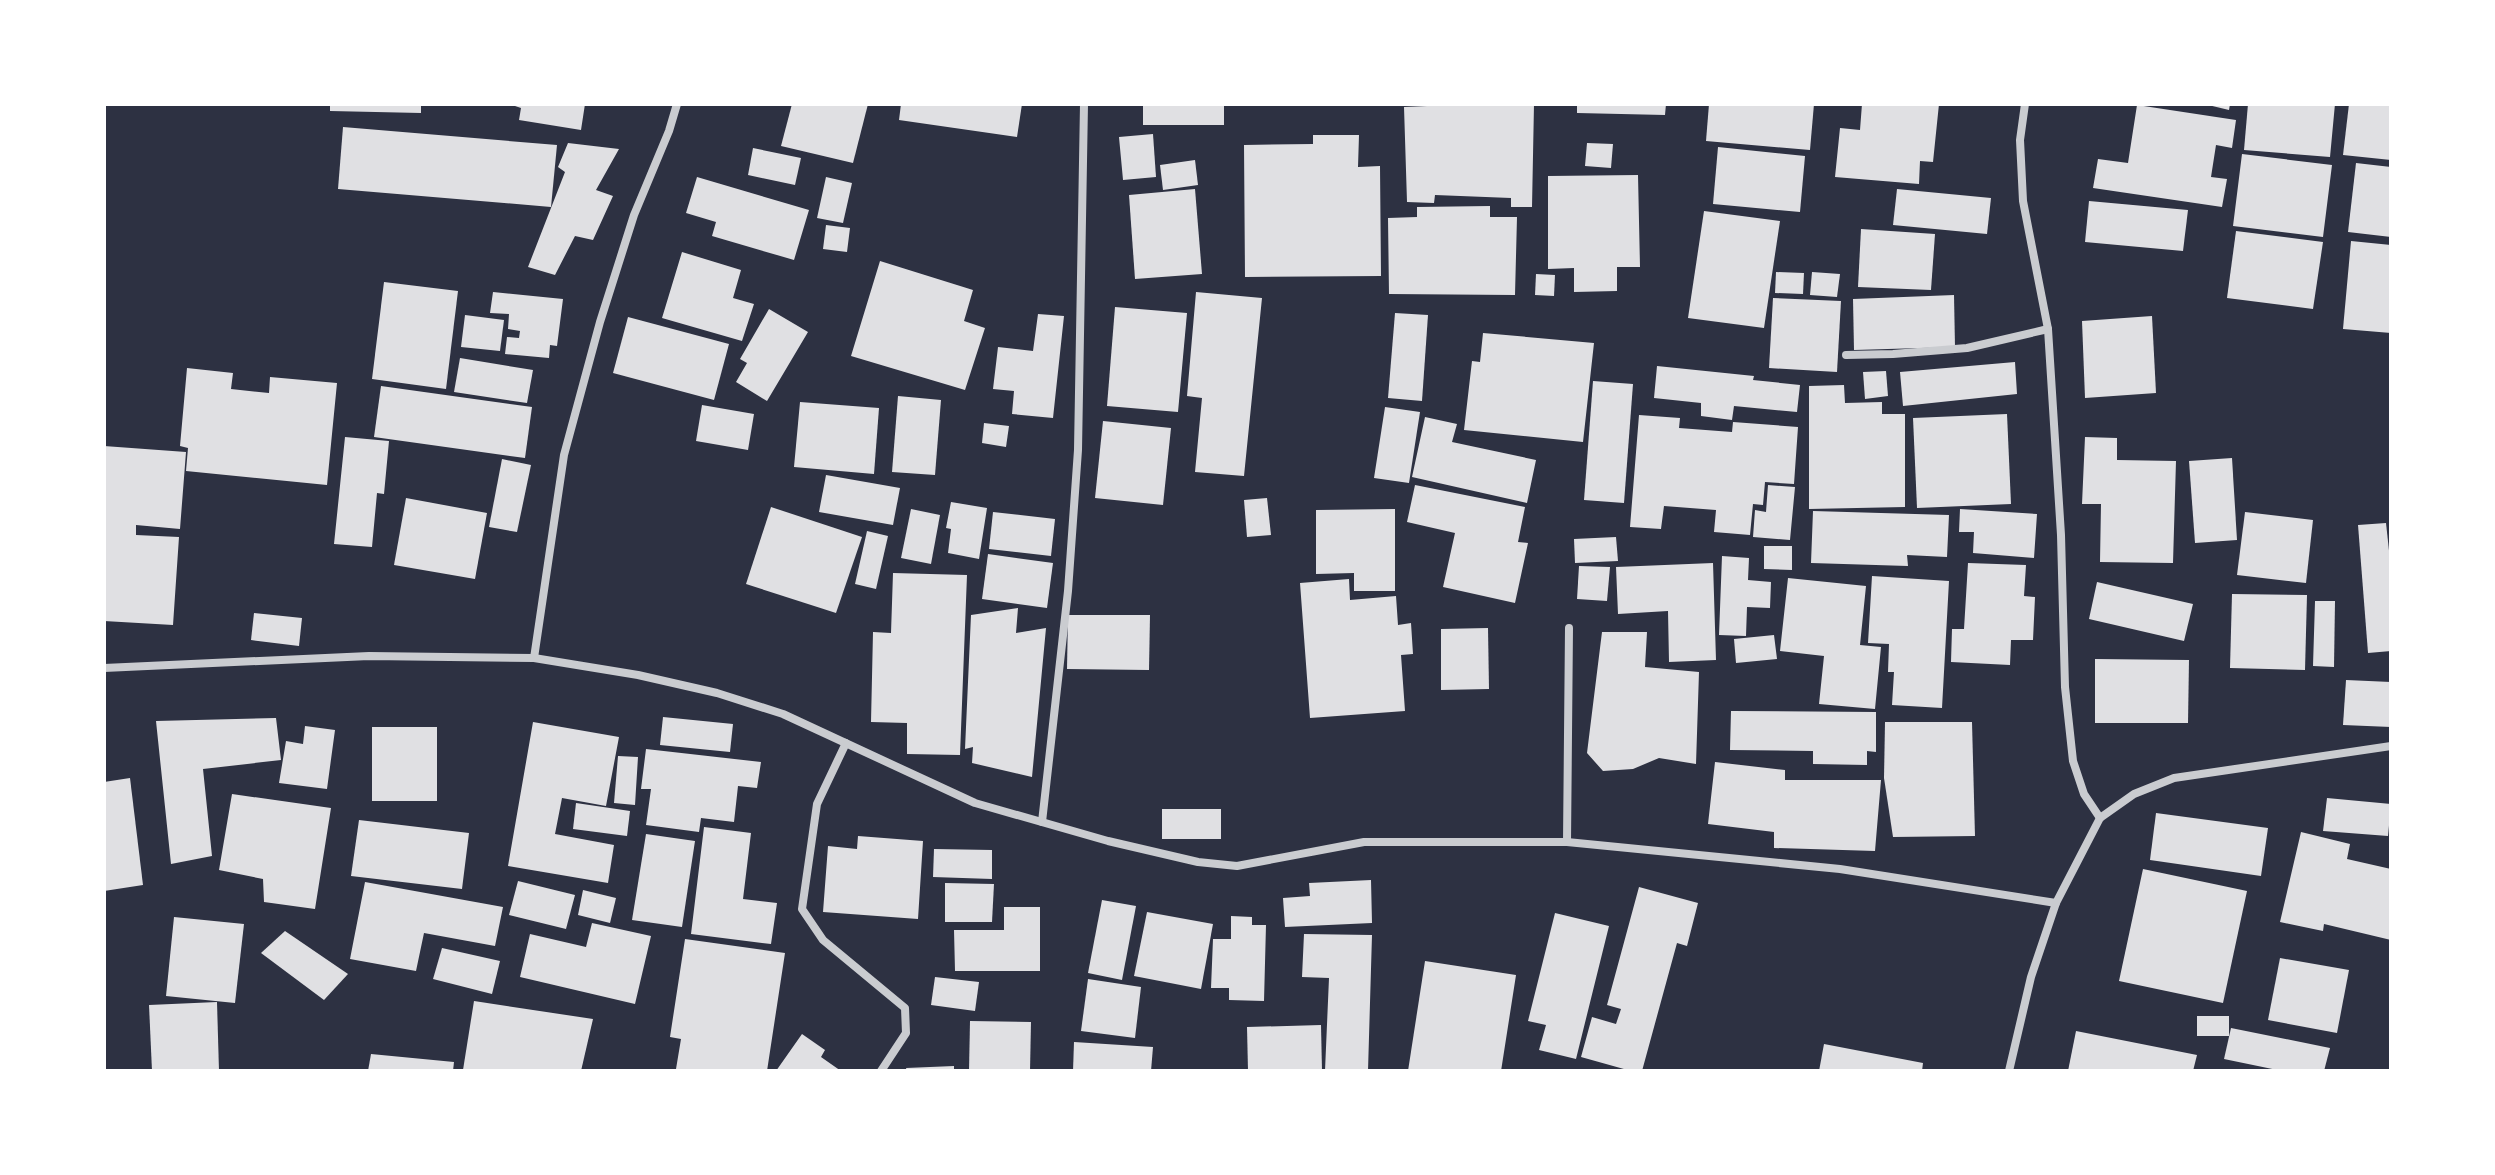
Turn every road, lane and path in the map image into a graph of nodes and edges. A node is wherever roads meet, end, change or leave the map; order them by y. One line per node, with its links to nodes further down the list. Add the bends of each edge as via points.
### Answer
1 (677, 104): 7 (street, via 634,215 564,455)
2 (1084, 104): 12 (street, via 1078,450)
3 (2025, 104): 4 (street, via 2020,140 2023,201)
4 (2048, 329): 5 (street, via 1967,348); 11 (street, via 2065,687 2073,761 2084,794)
5 (1846, 355)
6 (1569, 628): 13 (street)
7 (534, 658): 8 (street, via 369,656); 9 (street, via 717,693 783,714)
8 (104, 668)
9 (846, 743): 12 (street, via 975,803); 15 (street, via 817,804 802,909 823,940 905,1008 906,1033)
10 (2391, 746): 11 (street, via 2174,778 2134,794)
11 (2100, 818): 14 (street)
12 (1042, 822): 13 (street, via 1198,862 1237,866 1364,842)
13 (1567, 842): 14 (street, via 1840,869)
14 (2056, 903): 16 (street, via 2031,977)
15 (881, 1071)
16 (2009, 1071)

